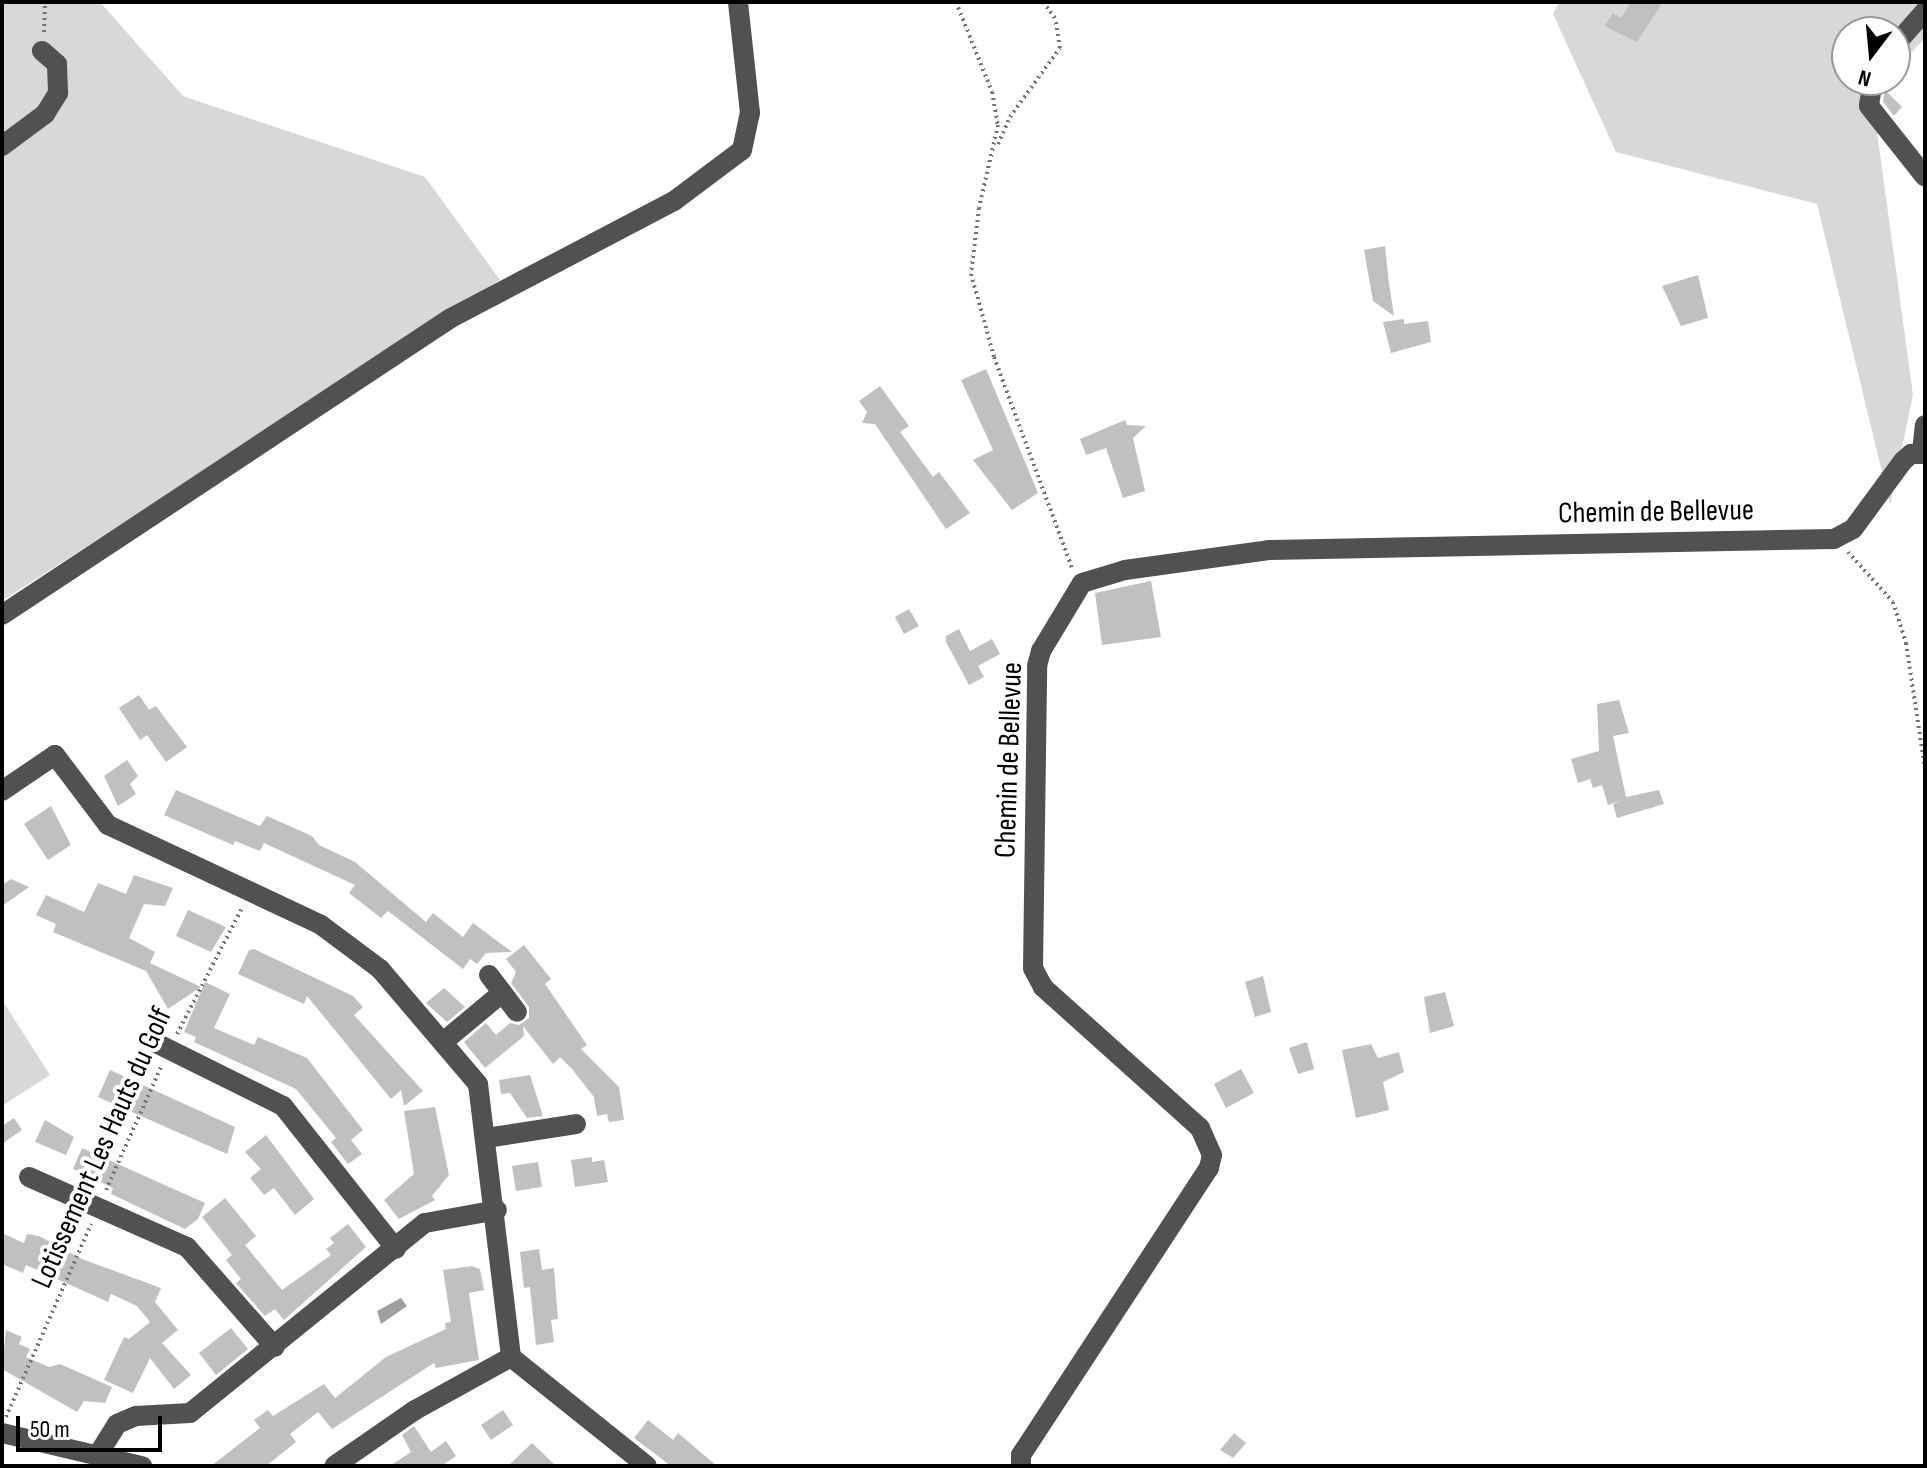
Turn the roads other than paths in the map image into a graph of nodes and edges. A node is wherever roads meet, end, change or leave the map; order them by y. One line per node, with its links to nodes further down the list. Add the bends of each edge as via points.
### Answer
1 (738, 2): 10 (street, via 750,113 742,150 674,201 451,318)
2 (1925, 11): 3 (street)
3 (1911, 27)
4 (42, 51): 6 (street, via 57,64 58,93 45,114)
5 (1871, 96): 7 (street, via 1869,106)
6 (2, 146)
7 (1925, 177)
8 (1925, 425): 9 (street)
9 (1924, 453): 29 (street, Chemin de Bellevue, via 1903,461 1843,538 1269,550 1125,570 1082,583 1037,666 1033,968 1043,987 1200,1128 1212,1155 1209,1168 1021,1455)
10 (2, 615)
11 (2, 791): 15 (street, via 55,755 108,825 321,925 380,969)
12 (489, 975): 13 (street)
13 (502, 993): 14 (street); 15 (street)
14 (517, 1012)
15 (443, 1042): 18 (street, via 478,1084)
16 (162, 1046): 21 (street, via 283,1106)
17 (576, 1124): 18 (street)
18 (486, 1138): 20 (street)
19 (29, 1177): 22 (street, via 187,1247)
20 (497, 1210): 21 (street, via 435,1219); 23 (street)
21 (396, 1249): 22 (street)
22 (275, 1347): 25 (street, via 190,1413 136,1416 117,1424)
23 (511, 1357): 27 (street, via 415,1410); 28 (street)
24 (2, 1433): 25 (street)
25 (99, 1453): 26 (street)
26 (142, 1466)
27 (334, 1466)
28 (647, 1466)
29 (1021, 1466)

